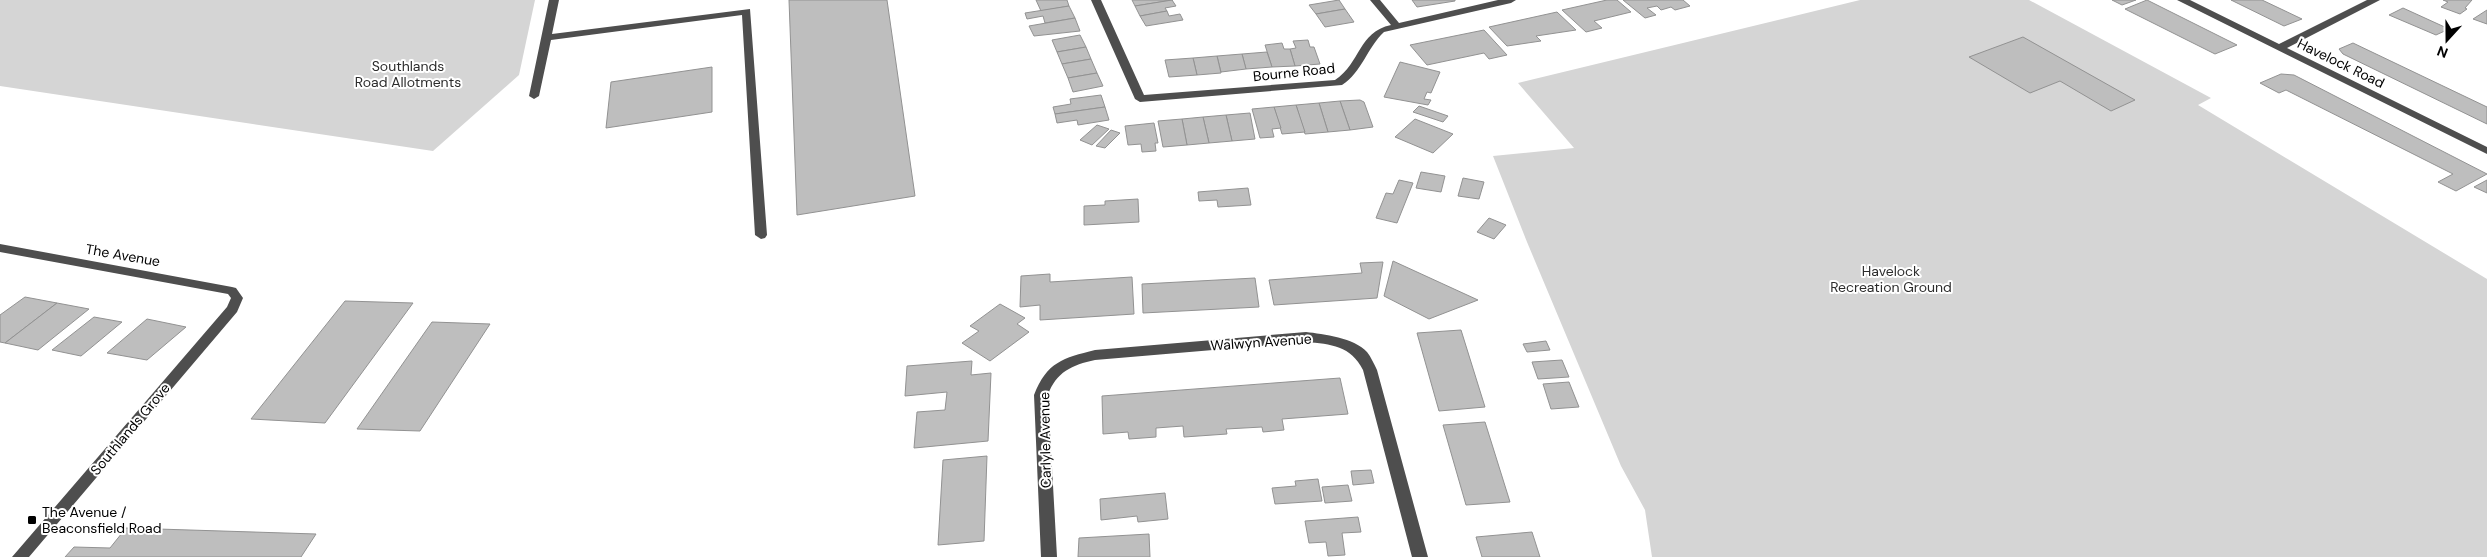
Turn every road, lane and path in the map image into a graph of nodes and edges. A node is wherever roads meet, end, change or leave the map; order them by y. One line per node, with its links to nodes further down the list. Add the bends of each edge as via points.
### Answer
1 (554, 0): 8 (street)
2 (1096, 0): 7 (street, Bourne Road, via 1140,99 1338,83 1353,73 1371,37)
3 (1375, 0): 7 (street)
4 (1511, 0): 7 (street, Bourne Road)
5 (2182, 0): 9 (street, Havelock Road)
6 (2375, 0): 9 (street)
7 (1396, 25)
8 (546, 38): 10 (street); 12 (street, via 747,12)
9 (2279, 48): 11 (street, Havelock Road)
10 (534, 96)
11 (2487, 151)
12 (761, 235)
13 (0, 248): 14 (street, The Avenue, via 232,291)
14 (237, 298): 16 (street, Southlands Grove, via 226,316)
15 (1095, 355): 17 (street, Carlyle Avenue, via 1055,369 1045,381 1041,395); 18 (street, Walwyn Avenue, via 1306,337 1327,339 1354,348 1370,370)
16 (20, 557)
17 (1049, 557)
18 (1420, 557)

